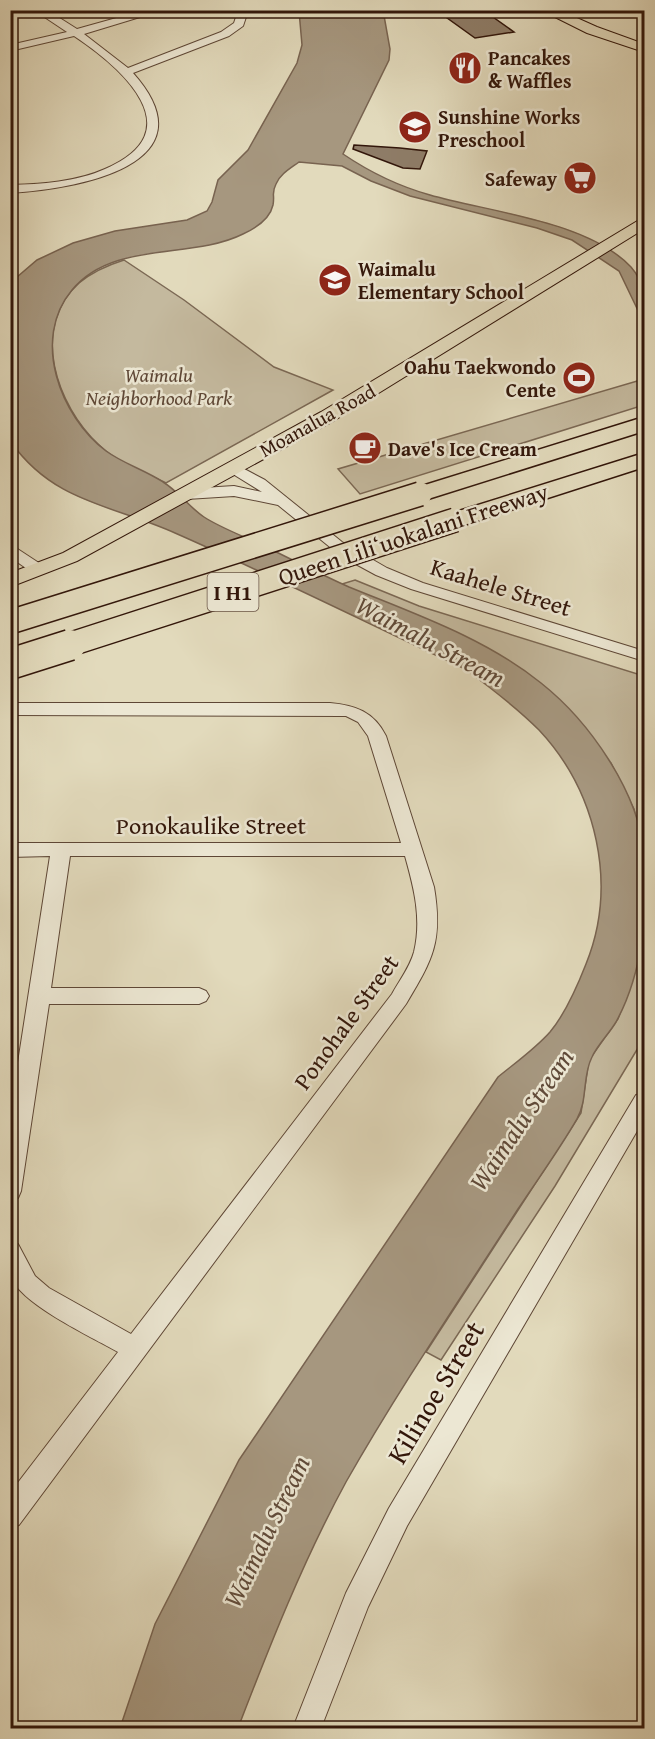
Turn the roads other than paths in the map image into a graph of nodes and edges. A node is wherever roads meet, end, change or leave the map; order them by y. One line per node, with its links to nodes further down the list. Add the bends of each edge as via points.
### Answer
1 (39, 10): 5 (street)
2 (158, 10): 5 (street)
3 (237, 10): 8 (street, via 239,24 225,34)
4 (547, 10): 7 (main road)
5 (76, 33): 6 (street); 8 (street)
6 (10, 48)
7 (645, 48)
8 (126, 72): 11 (street, via 143,91 153,115 149,138 138,153 118,166 80,181)
9 (10, 141): 10 (street)
10 (10, 166)
11 (10, 189)
12 (645, 222): 15 (main road, Moanalua Road, via 362,396)
13 (645, 424): 21 (highway, Queen Liliʻuokalani Freeway / I H1, bridge)
14 (645, 460): 23 (highway, Queen Liliʻuokalani Freeway / I H1, bridge)
15 (233, 468): 16 (main road, Moanalua Road); 17 (street, Kaahele Street, via 256,478)
16 (187, 494): 17 (street, via 234,491); 19 (main road, Moanalua Road)
17 (284, 501): 22 (street, Kaahele Street, via 346,552 405,581)
18 (10, 549): 19 (street)
19 (39, 570): 20 (main road, Moanalua Road)
20 (10, 581)
21 (10, 622)
22 (645, 656)
23 (10, 664)
24 (10, 709): 25 (street, Ponohale Street, via 354,712 375,730)
25 (411, 849): 27 (street, Ponokaulike Street); 33 (street, Ponohale Street, via 428,912 427,939 419,965 399,999)
26 (10, 850): 27 (street, Ponokaulike Street)
27 (61, 850): 28 (street)
28 (39, 996): 29 (street); 31 (street)
29 (199, 996)
30 (645, 1101): 35 (street, Kilinoe Street, via 398,1517 356,1602)
31 (10, 1191)
32 (10, 1251): 33 (street, via 27,1283 40,1295)
33 (135, 1348): 34 (street, Ponohale Street)
34 (10, 1516)
35 (307, 1728)

